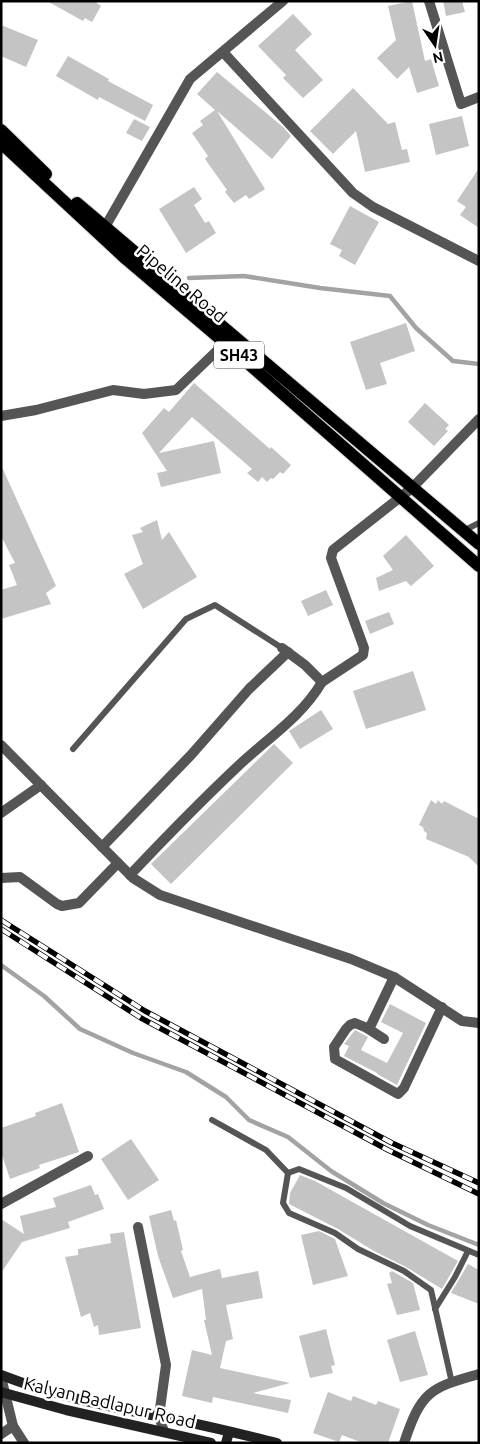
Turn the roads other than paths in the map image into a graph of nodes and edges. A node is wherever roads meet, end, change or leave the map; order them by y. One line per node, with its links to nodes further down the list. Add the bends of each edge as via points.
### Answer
1 (429, 1): 4 (street, via 461,104)
2 (279, 3): 3 (street)
3 (223, 52): 7 (street, via 190,79); 8 (street, via 353,193 373,207)
4 (479, 97)
5 (1, 130): 7 (main road, Pipeline Road / SH43)
6 (1, 143): 9 (main road, Pipeline Road / SH43, via 61,200)
7 (105, 227): 9 (main road, Pipeline Road / SH43)
8 (479, 261)
9 (164, 284): 10 (main road, Pipeline Road / SH43); 13 (main road, Pipeline Road / SH43)
10 (225, 343): 11 (street, via 176,390 144,394 113,390); 14 (main road, Pipeline Road / SH43)
11 (1, 416)
12 (479, 419): 13 (street)
13 (412, 488): 14 (street); 16 (main road, Pipeline Road / SH43)
14 (401, 498): 18 (main road, Pipeline Road / SH43); 20 (street, via 333,550 332,558 364,648 363,655)
15 (479, 523): 16 (lane)
16 (463, 531): 17 (main road, Pipeline Road / SH43)
17 (479, 544)
18 (479, 566)
19 (285, 650): 20 (street); 22 (lane, via 215,605 200,612 186,619); 25 (street, via 191,755)
20 (322, 682): 27 (street, via 293,718 236,768)
21 (1, 745): 23 (street)
22 (73, 749)
23 (41, 785): 24 (street); 25 (street)
24 (1, 813)
25 (102, 847): 26 (street)
26 (118, 863): 27 (street); 28 (street, via 78,903 62,906 20,877)
27 (130, 875): 29 (street, via 160,895 351,959)
28 (1, 878)
29 (394, 977): 30 (street); 32 (street, via 372,1025)
30 (442, 1007): 31 (street, via 462,1021); 32 (street, via 404,1088 398,1094 335,1059 334,1047 346,1029 355,1023)
31 (479, 1023)
32 (367, 1028): 33 (street)
33 (384, 1039)
34 (212, 1120): 36 (lane, via 266,1150)
35 (88, 1156): 37 (street)
36 (288, 1173): 39 (lane, via 299,1169 346,1188 410,1226); 41 (lane, via 283,1203 289,1213 335,1233 358,1249 404,1272 431,1290)
37 (1, 1204)
38 (138, 1227): 48 (street, via 166,1365)
39 (468, 1250): 40 (lane); 41 (lane)
40 (479, 1255)
41 (435, 1309): 44 (lane)
42 (479, 1374): 44 (street)
43 (1, 1376): 45 (street); 46 (main road)
44 (452, 1382): 57 (street, via 432,1391 422,1401)
45 (3, 1393): 47 (main road, Kalyan Badlapur Road); 49 (street)
46 (70, 1397): 47 (main road); 48 (main road)
47 (66, 1410): 50 (main road, Kalyan Badlapur Road)
48 (159, 1416): 50 (street); 51 (main road)
49 (13, 1426): 52 (street); 53 (street)
50 (164, 1432): 54 (main road, Kalyan Badlapur Road)
51 (229, 1432): 55 (main road); 56 (main road)
52 (1, 1434)
53 (24, 1443)
54 (211, 1443)
55 (226, 1443)
56 (277, 1443)
57 (404, 1443)

